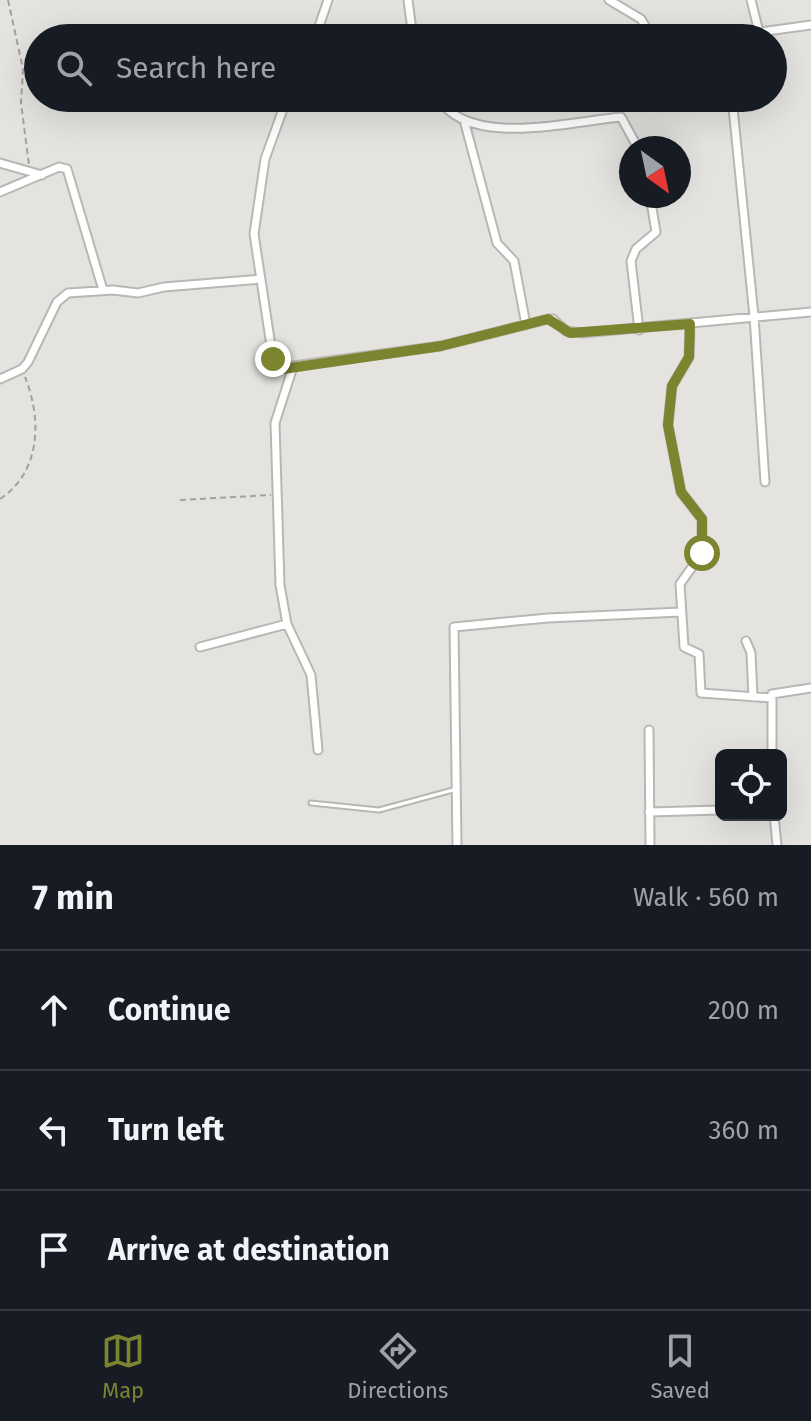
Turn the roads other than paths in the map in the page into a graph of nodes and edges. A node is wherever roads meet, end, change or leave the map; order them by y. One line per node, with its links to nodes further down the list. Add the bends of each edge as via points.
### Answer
1 (328, 0): 5 (street)
2 (408, 0): 6 (street)
3 (609, 0): 7 (street)
4 (751, 0): 8 (street)
5 (320, 24)
6 (411, 24)
7 (644, 24)
8 (757, 24)
9 (811, 25): 10 (street)
10 (787, 28)
11 (282, 112): 20 (street, via 265,159 255,226)
12 (450, 112): 14 (street)
13 (733, 112): 23 (street)
14 (464, 120): 15 (street, via 547,128 621,117); 25 (street, via 497,243 514,261)
15 (631, 136)
16 (0, 163): 17 (street)
17 (42, 175): 18 (street); 21 (street, via 64,167 70,174)
18 (0, 192)
19 (652, 208): 26 (street, via 656,232 636,249 631,261)
20 (261, 279): 21 (street, via 138,293); 27 (street, via 274,365)
21 (103, 290): 28 (street, via 60,298 22,369)
22 (811, 312): 23 (street)
23 (754, 316): 24 (street); 29 (street)
24 (690, 324): 26 (street); 30 (street, via 689,357 672,386 668,425 681,492 702,519 702,553 680,584)
25 (526, 325): 26 (street, via 548,319 570,333); 27 (street, via 441,346)
26 (639, 330)
27 (293, 367): 31 (street, via 275,417 281,598)
28 (0, 379)
29 (765, 482)
30 (681, 612): 35 (street, via 685,650 699,654 699,692); 40 (street, via 454,627)
31 (287, 624): 33 (street); 39 (street, via 311,675)
32 (746, 641): 35 (street)
33 (200, 647)
34 (811, 688): 36 (street, via 775,691)
35 (753, 697): 36 (street)
36 (771, 698): 38 (street)
37 (649, 730): 43 (street)
38 (772, 749)
39 (318, 750)
40 (457, 789): 41 (lane, via 379,810); 45 (street)
41 (311, 803)
42 (715, 810): 43 (street)
43 (649, 812): 46 (street)
44 (775, 821): 47 (street)
45 (457, 845)
46 (650, 845)
47 (777, 845)

